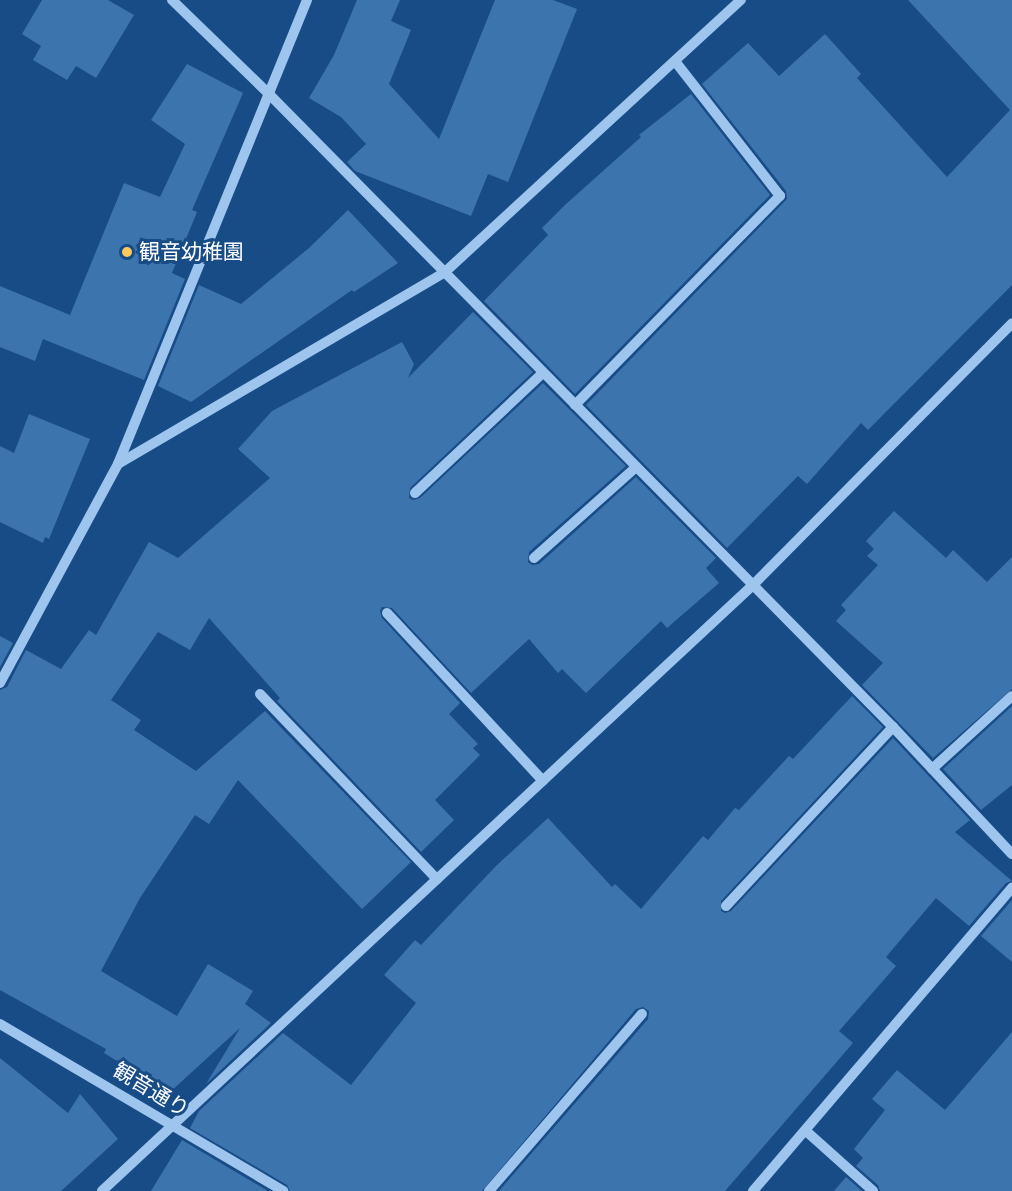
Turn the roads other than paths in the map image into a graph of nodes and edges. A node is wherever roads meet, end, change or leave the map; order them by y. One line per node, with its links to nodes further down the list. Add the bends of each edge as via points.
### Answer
1 (172, 0): 5 (street)
2 (307, 0): 5 (street)
3 (741, 0): 4 (street)
4 (675, 60): 6 (street); 9 (street, via 780,195)
5 (270, 95): 6 (street); 10 (street)
6 (445, 272): 8 (street); 10 (street)
7 (1012, 323): 14 (street)
8 (543, 373): 9 (street); 12 (street)
9 (574, 405): 11 (street)
10 (118, 464): 16 (street)
11 (636, 467): 13 (street); 14 (street)
12 (415, 493)
13 (534, 558)
14 (753, 585): 19 (street); 21 (street)
15 (387, 613): 21 (street)
16 (0, 683)
17 (260, 694): 23 (street)
18 (1012, 696): 20 (street)
19 (893, 727): 20 (street); 25 (street)
20 (932, 769): 22 (street)
21 (543, 781): 23 (street)
22 (1012, 854)
23 (437, 879): 28 (street)
24 (1012, 888): 29 (street)
25 (726, 906)
26 (642, 1014): 32 (street)
27 (0, 1024): 28 (street, 観音通り)
28 (172, 1125): 30 (street); 31 (street, 観音通り)
29 (806, 1131): 33 (street); 34 (street)
30 (102, 1191)
31 (283, 1191)
32 (489, 1191)
33 (753, 1191)
34 (873, 1191)

